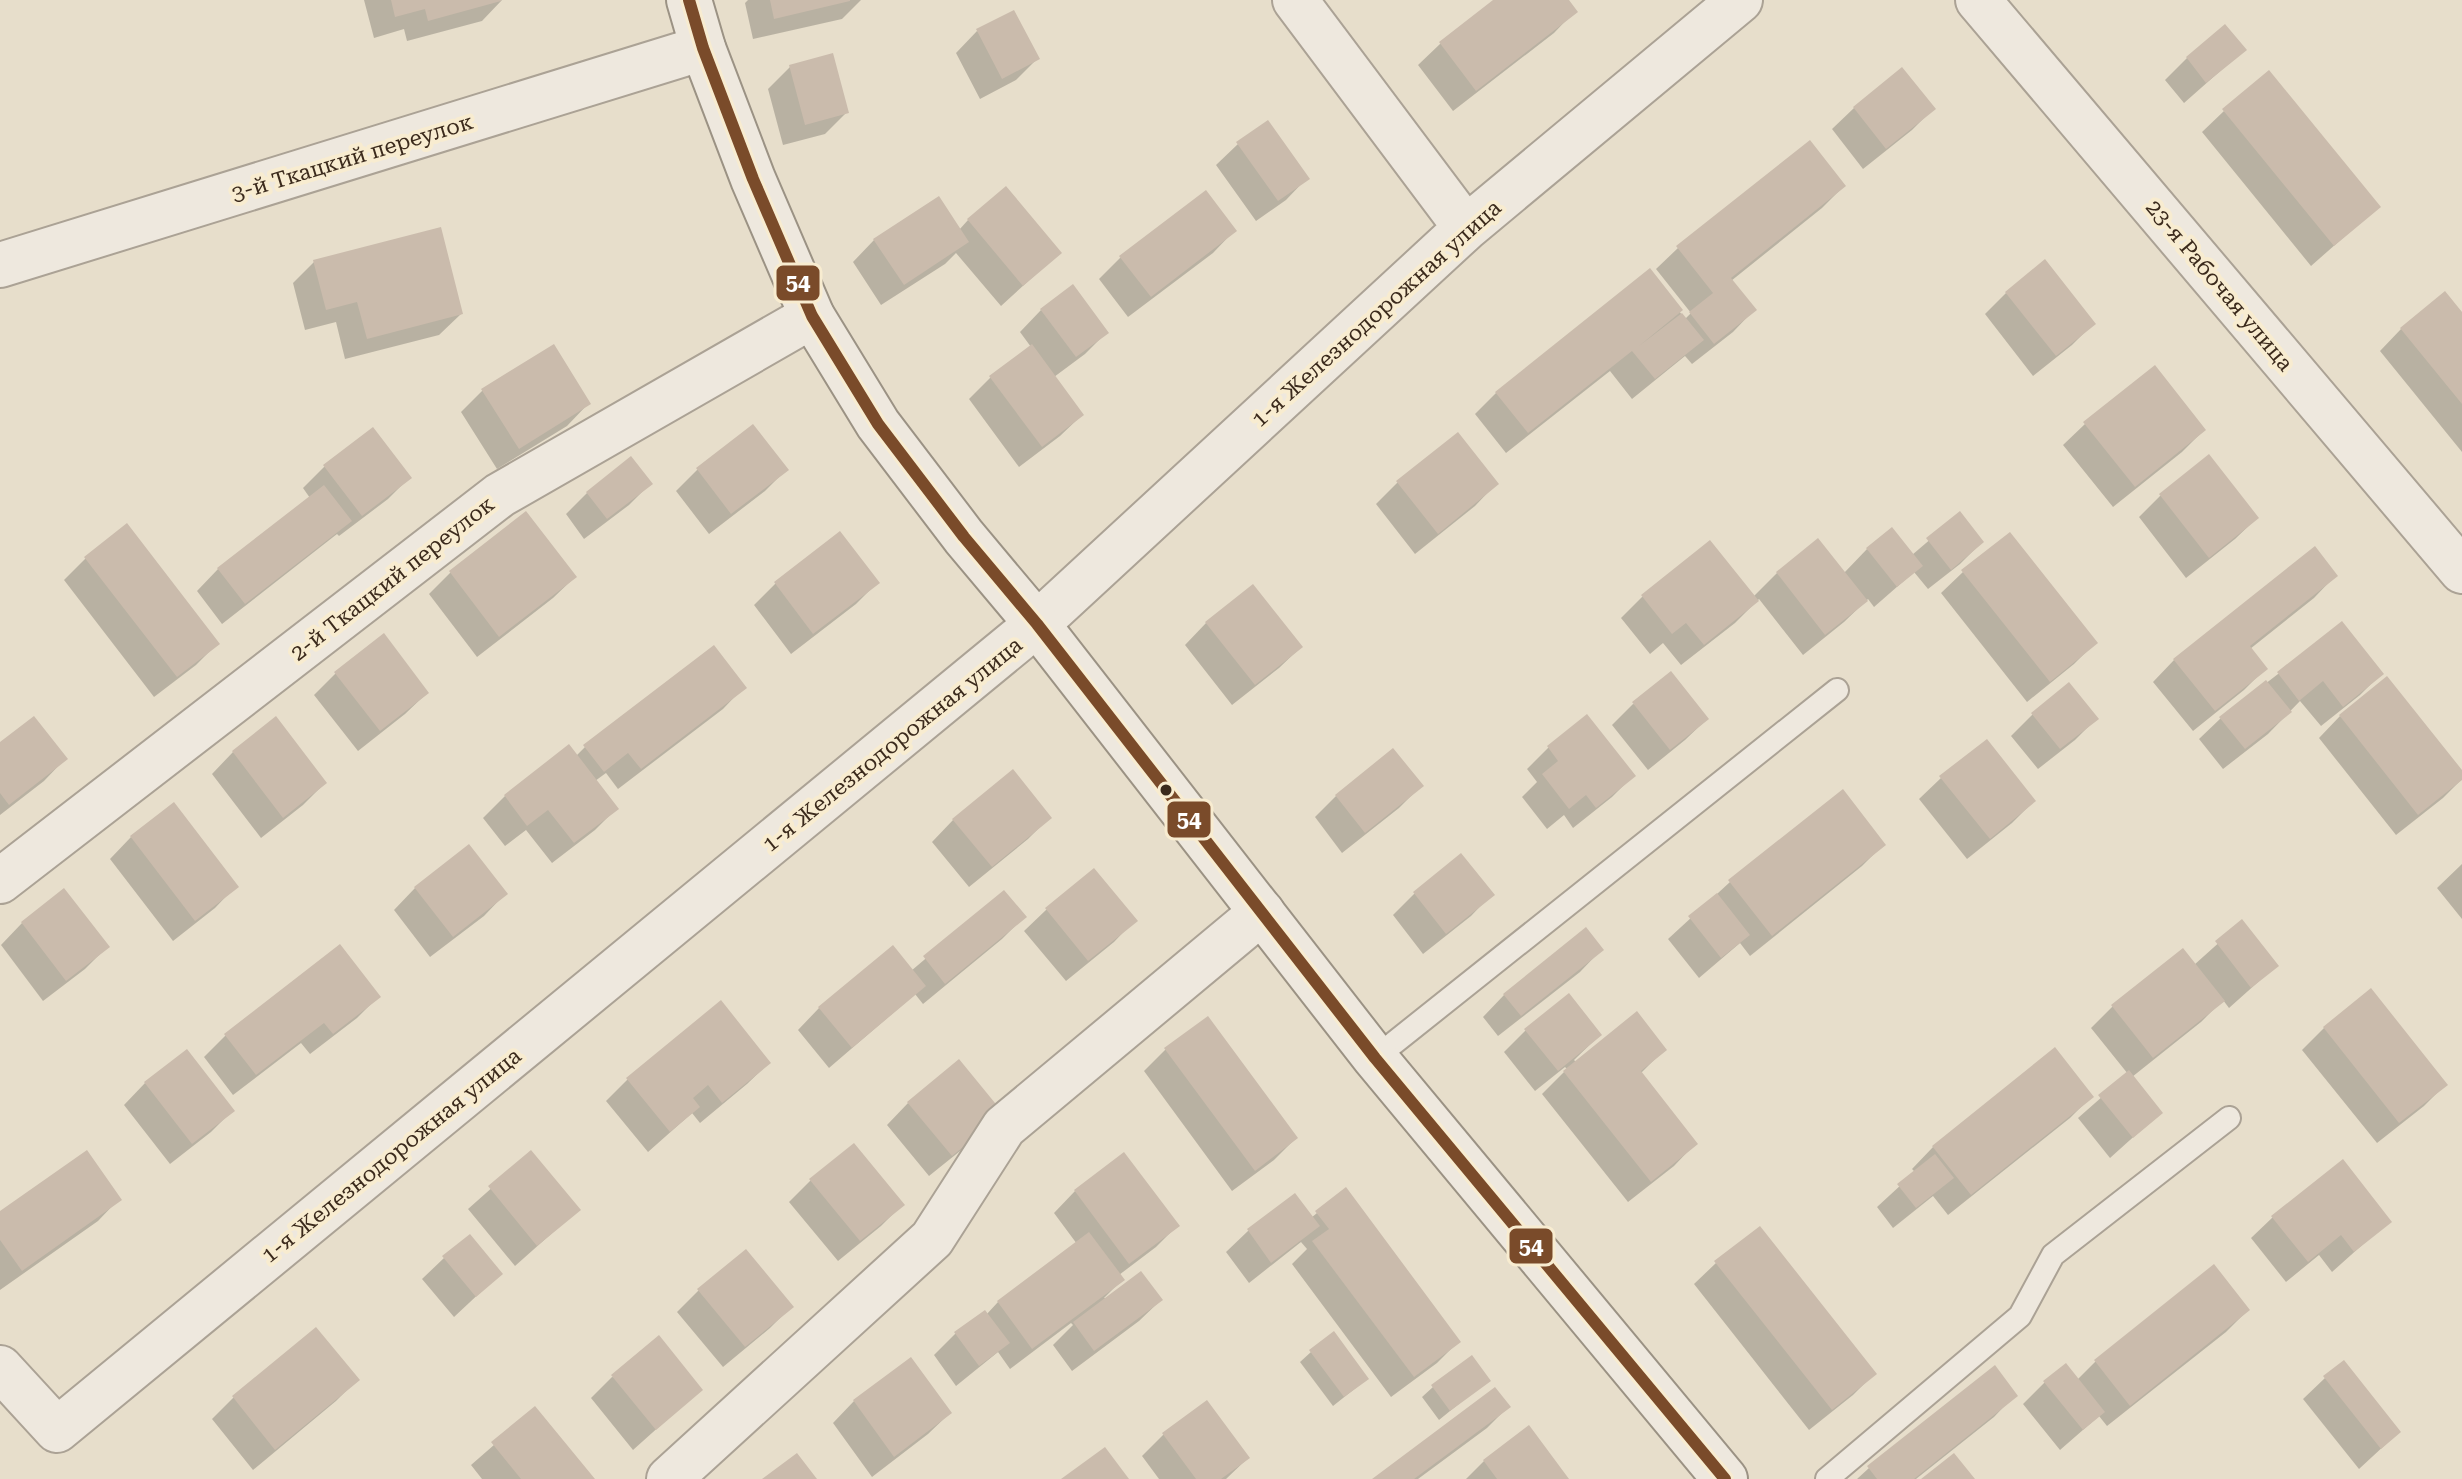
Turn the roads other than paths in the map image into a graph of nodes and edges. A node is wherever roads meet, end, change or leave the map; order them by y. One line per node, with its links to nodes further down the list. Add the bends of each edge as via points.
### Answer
1 (689, 0): 5 (street)
2 (1295, 0): 6 (street)
3 (1740, 0): 6 (street, 1-я Железнодорожная улица)
4 (1978, 0): 9 (street, 23-я Рабочая улица)
5 (703, 48): 7 (street, 3-й Ткацкий переулок); 8 (street)
6 (1466, 228): 10 (street, 1-я Железнодорожная улица)
7 (0, 265)
8 (812, 316): 10 (street, via 878,424); 12 (street, 2-й Ткацкий переулок, via 500,495)
9 (2462, 571)
10 (1037, 624): 13 (street); 16 (street, 1-я Железнодорожная улица, via 57,1430)
11 (1837, 690): 14 (lane)
12 (0, 881)
13 (1262, 912): 14 (street); 17 (street, via 1004,1127 932,1239)
14 (1375, 1058): 18 (street)
15 (2229, 1118): 19 (lane, via 2053,1255 2020,1316)
16 (0, 1368)
17 (669, 1479)
18 (1725, 1479)
19 (1827, 1479)

